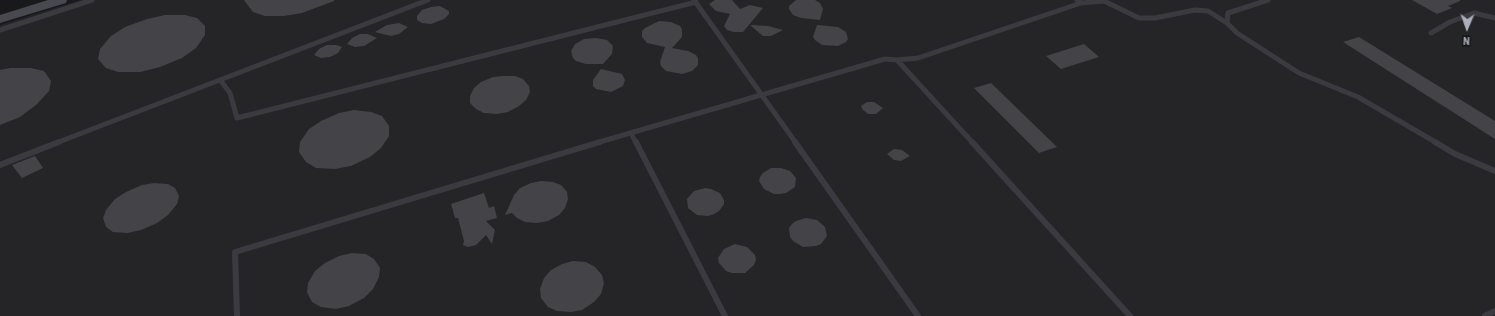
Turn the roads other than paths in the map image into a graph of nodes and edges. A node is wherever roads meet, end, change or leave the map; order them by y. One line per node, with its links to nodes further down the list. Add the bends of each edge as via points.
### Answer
1 (61, 0): 8 (main road)
2 (92, 0): 10 (lane)
3 (428, 0): 13 (lane)
4 (1268, 0): 9 (lane, via 1228,13)
5 (695, 1): 13 (lane, via 237,118 230,93); 14 (lane)
6 (1079, 2): 9 (lane, via 1104,1 1140,18 1155,18 1195,10 1208,11); 12 (lane, via 918,58)
7 (1495, 18): 11 (lane, via 1474,13)
8 (0, 19)
9 (1227, 23): 17 (lane, via 1237,33 1300,73 1358,97 1455,154)
10 (0, 30)
11 (1431, 33)
12 (897, 60): 14 (lane, via 878,60); 22 (lane)
13 (221, 81): 16 (lane)
14 (762, 94): 15 (lane); 21 (lane)
15 (631, 133): 19 (lane, via 235,252); 20 (lane)
16 (0, 165)
17 (1495, 171)
18 (1495, 311): 23 (lane)
19 (237, 316)
20 (725, 316)
21 (918, 316)
22 (1130, 316)
23 (1485, 316)

